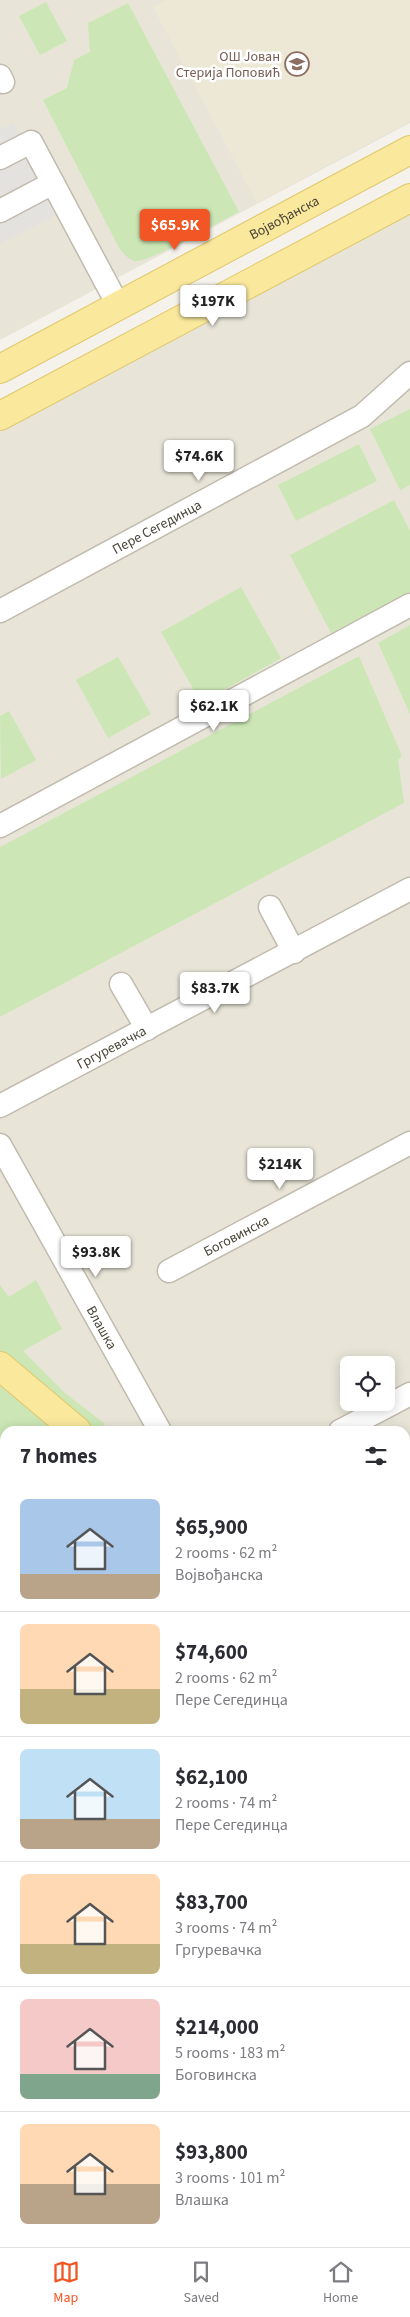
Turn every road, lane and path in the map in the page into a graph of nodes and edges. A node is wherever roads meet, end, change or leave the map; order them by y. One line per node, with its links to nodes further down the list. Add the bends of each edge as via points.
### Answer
1 (410, 150): 6 (main road, Војвођанска)
2 (0, 158): 3 (street, via 31,142)
3 (53, 183): 5 (street); 6 (street)
4 (410, 198): 9 (main road)
5 (0, 211)
6 (118, 305): 7 (main road, Војвођанска)
7 (0, 370)
8 (410, 373): 11 (street, Пере Сегединца, via 362,416)
9 (0, 416)
10 (410, 605): 12 (street)
11 (0, 611)
12 (0, 826)
13 (410, 889): 15 (street, Гргуревачка)
14 (270, 907): 15 (street)
15 (294, 952): 17 (street, Гргуревачка)
16 (121, 984): 17 (street)
17 (147, 1028): 18 (street, Гргуревачка)
18 (0, 1106)
19 (410, 1143): 21 (street, Боговинска)
20 (0, 1145): 25 (street, Влашка)
21 (169, 1271)
22 (0, 1366): 24 (main road)
23 (410, 1394): 26 (street)
24 (71, 1426)
25 (157, 1426)
26 (349, 1426)

